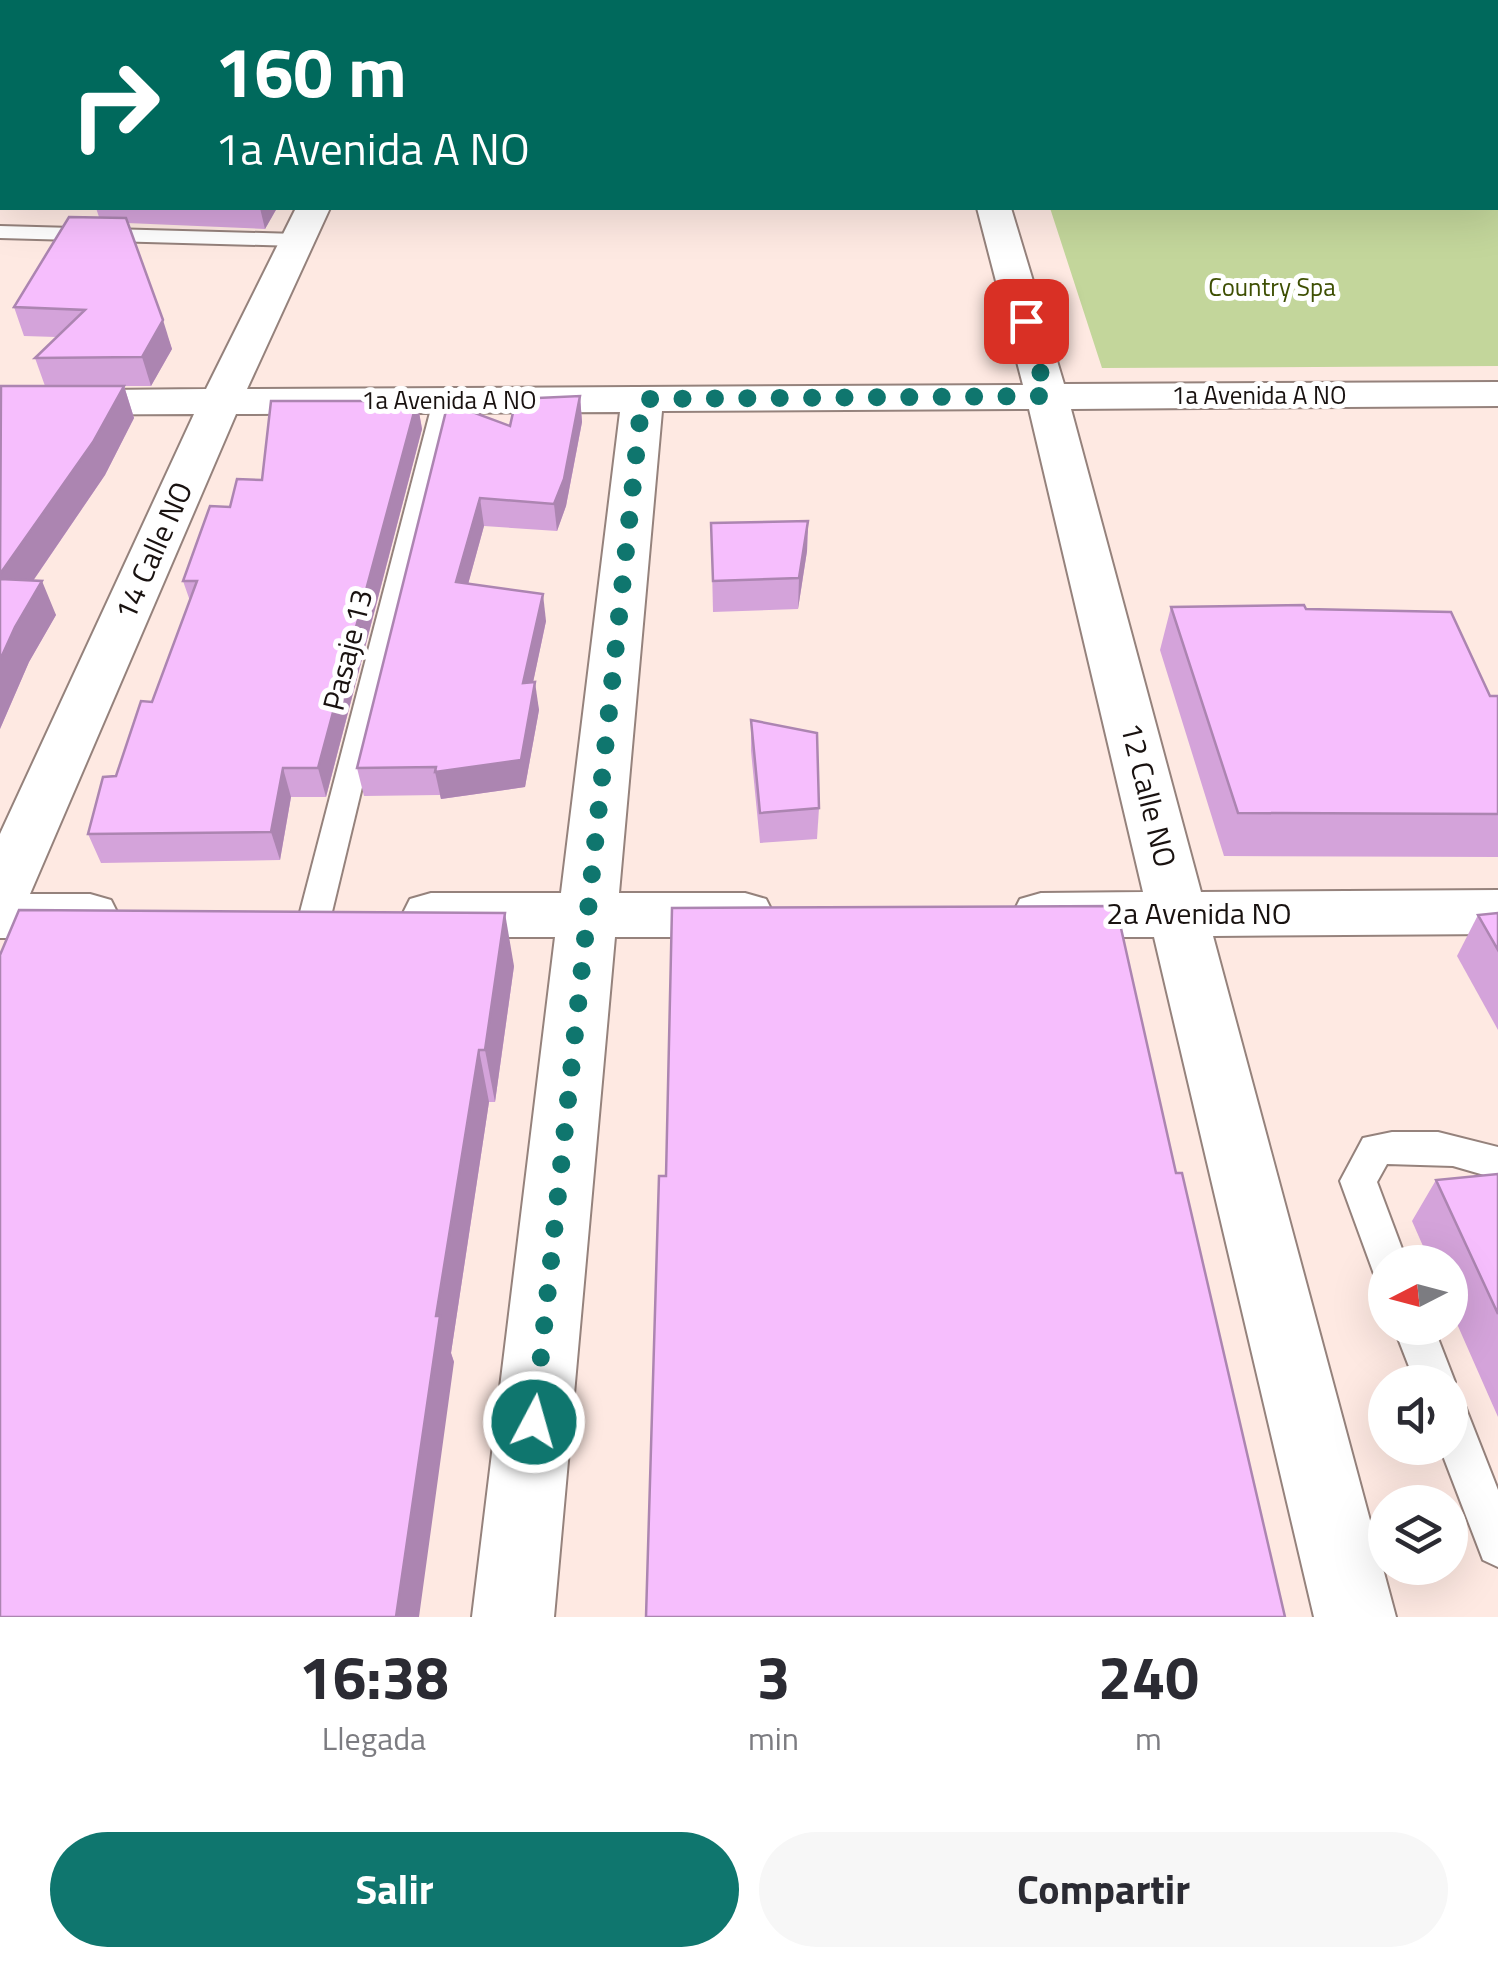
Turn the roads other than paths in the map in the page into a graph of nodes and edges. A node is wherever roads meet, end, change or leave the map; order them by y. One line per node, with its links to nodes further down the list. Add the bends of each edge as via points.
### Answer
1 (995, 210): 5 (street, 12 Calle NO)
2 (305, 224): 3 (lane); 8 (street, 14 Calle NO)
3 (0, 232)
4 (1498, 394): 5 (street, 1a Avenida A NO)
5 (1047, 396): 6 (street, 1a Avenida A NO); 15 (street, 12 Calle NO)
6 (642, 399): 7 (street, 1a Avenida A NO); 12 (street)
7 (444, 400): 8 (street, 1a Avenida A NO); 19 (lane, Pasaje 13)
8 (220, 402): 9 (street, 1a Avenida A NO); 10 (street, 14 Calle NO)
9 (0, 403)
10 (0, 897)
11 (1498, 912): 15 (street, 2a Avenida NO)
12 (587, 914): 13 (street); 19 (street); 24 (street)
13 (804, 914)
14 (981, 914): 15 (street, 2a Avenida NO)
15 (1178, 915): 25 (street, 12 Calle NO)
16 (0, 916): 17 (street)
17 (138, 916)
18 (256, 916): 19 (street)
19 (316, 916)
20 (1498, 1163): 21 (lane, via 1424,1144 1376,1149 1358,1180)
21 (1382, 1245)
22 (1467, 1465): 23 (lane)
23 (1498, 1545)
24 (513, 1617)
25 (1355, 1617)

